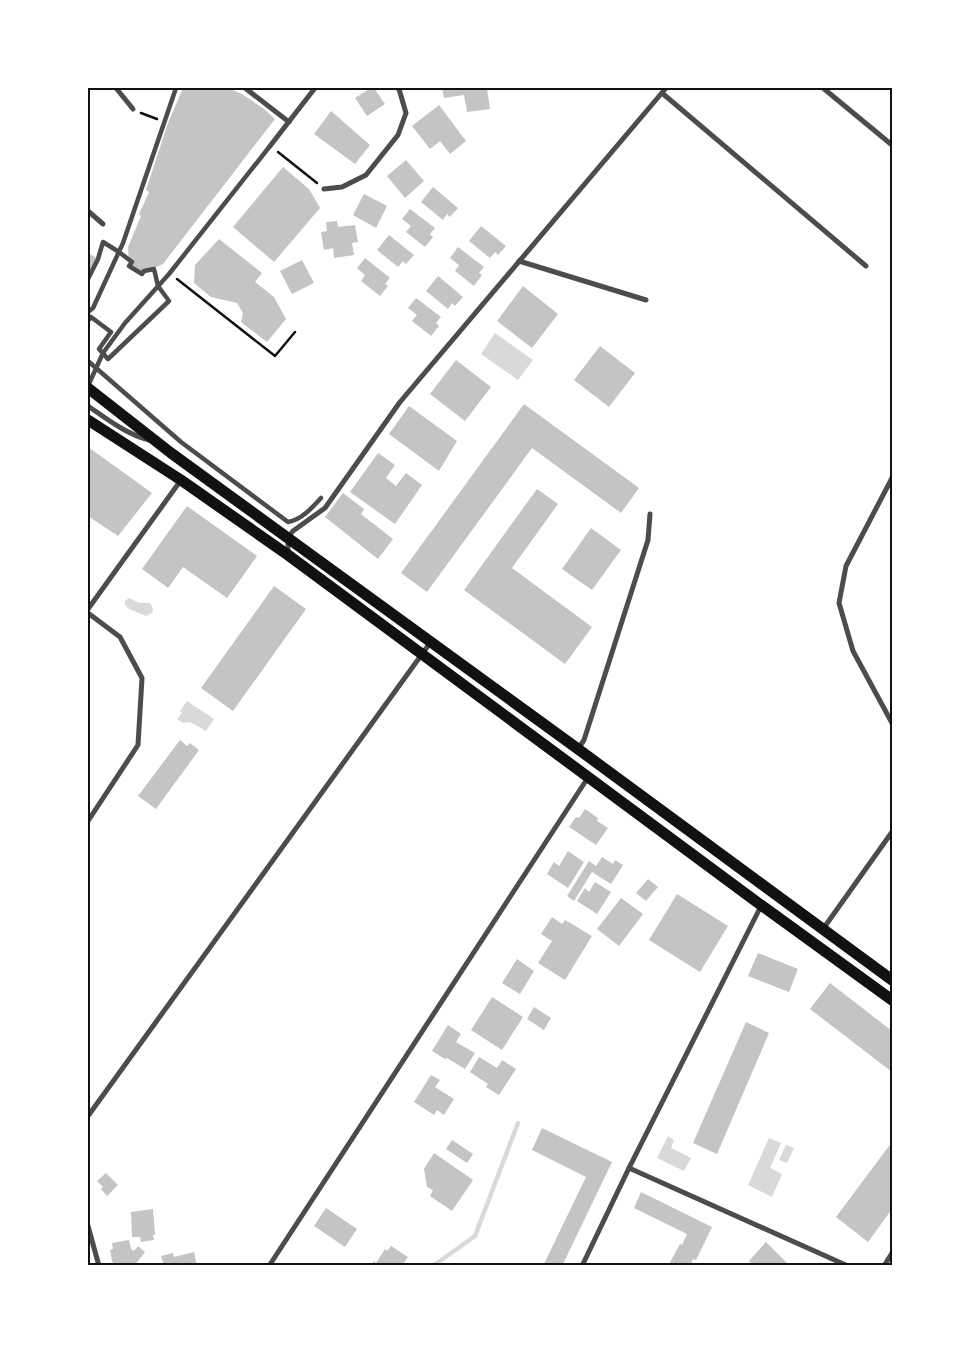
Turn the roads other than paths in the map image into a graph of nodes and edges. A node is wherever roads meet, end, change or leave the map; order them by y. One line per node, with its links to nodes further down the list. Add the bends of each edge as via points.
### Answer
1 (116, 88): 9 (street)
2 (176, 88): 16 (street)
3 (245, 88): 10 (street)
4 (315, 88): 10 (street)
5 (397, 88): 13 (street, via 406,113 398,135 366,175 342,187)
6 (666, 88): 8 (street)
7 (823, 88): 11 (street)
8 (662, 93): 17 (street); 18 (street)
9 (133, 110)
10 (289, 122): 12 (street)
11 (892, 145)
12 (270, 146): 20 (street)
13 (324, 189)
14 (88, 211): 15 (street)
15 (103, 224)
16 (119, 252): 19 (street, via 103,242); 20 (street, via 132,262 129,266 142,274 154,269); 22 (street, via 93,308)
17 (519, 261): 21 (street); 35 (street, via 400,402 325,508)
18 (866, 266)
19 (88, 279)
20 (158, 286): 24 (street); 24 (street, via 169,301 108,359)
21 (646, 300)
22 (88, 312)
23 (88, 321): 24 (street, via 91,317 112,332 99,350)
24 (103, 353): 26 (street)
25 (88, 361): 26 (street)
26 (96, 369): 27 (street); 33 (street, via 180,442 288,522 309,511)
27 (88, 387): 30 (main road)
28 (88, 406): 30 (street, via 136,437)
29 (88, 420): 32 (main road)
30 (159, 443): 35 (main road)
31 (892, 478): 40 (street, via 846,566 839,603 853,651)
32 (181, 480): 36 (main road); 37 (street)
33 (321, 498)
34 (650, 514): 41 (street, via 648,540 584,740)
35 (288, 537): 36 (street); 38 (main road)
36 (288, 555): 39 (main road)
37 (88, 611): 43 (street, via 120,637 142,678 138,745)
38 (431, 642): 39 (street); 41 (main road)
39 (422, 654): 42 (main road); 49 (street)
40 (892, 723)
41 (578, 748): 46 (main road)
42 (589, 776): 45 (main road); 54 (street)
43 (88, 820)
44 (892, 832): 46 (street)
45 (761, 905): 48 (main road); 50 (street)
46 (822, 929): 47 (main road)
47 (892, 980)
48 (892, 1000)
49 (88, 1116)
50 (629, 1168): 55 (street); 56 (street)
51 (88, 1226): 53 (street)
52 (892, 1254): 57 (street)
53 (99, 1266)
54 (268, 1266)
55 (582, 1266)
56 (848, 1266)
57 (884, 1266)

